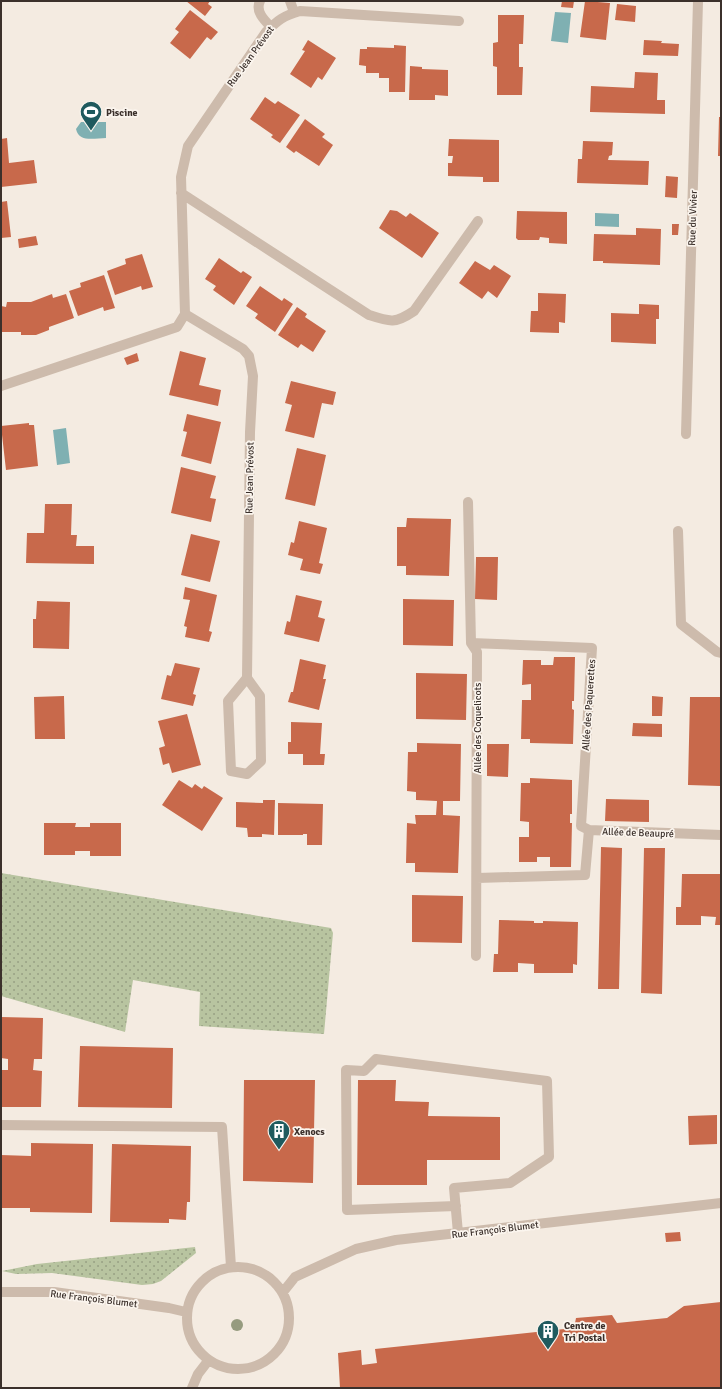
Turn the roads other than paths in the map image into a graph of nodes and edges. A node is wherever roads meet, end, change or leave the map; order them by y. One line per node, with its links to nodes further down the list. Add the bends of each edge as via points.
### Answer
1 (260, 1): 6 (street, via 259,12)
2 (290, 1): 4 (street)
3 (698, 1): 11 (street, Rue du Vivier)
4 (294, 12): 5 (street, Rue Jean Prévost); 6 (street, Rue Jean Prévost)
5 (459, 21)
6 (270, 27): 7 (street, Rue Jean Prévost, via 188,146 181,177)
7 (181, 193): 8 (street, via 369,314 387,321 402,319 414,311); 9 (street, Rue Jean Prévost)
8 (478, 221)
9 (185, 314): 10 (street, via 177,327); 16 (street, Rue Jean Prévost, via 243,349 249,356 253,376 250,432)
10 (1, 386)
11 (686, 434)
12 (468, 502): 14 (street, Allée des Coquelicots)
13 (678, 531): 15 (street, via 681,624)
14 (471, 643): 17 (street, Allée des Paquerettes, via 592,648 581,826); 19 (street, Allée des Coquelicots, via 477,652)
15 (721, 653)
16 (248, 678): 16 (street, via 228,701 231,771 247,774 261,761 260,696)
17 (589, 830): 18 (street, Allée de Beaupré); 19 (street, Allée de Beaupré, via 585,875)
18 (721, 836)
19 (477, 878): 20 (street, Allée des Coquelicots)
20 (476, 956)
21 (1, 1125): 25 (street, via 222,1128)
22 (721, 1202): 24 (street, Rue François Blumet)
23 (456, 1206): 23 (street, via 454,1188 510,1183 549,1157 547,1081 376,1059 364,1071 346,1070 347,1210); 24 (street)
24 (458, 1233): 27 (street, Rue François Blumet, via 396,1240 356,1249 295,1277)
25 (231, 1267): 27 (street, via 246,1267 261,1272 273,1280); 28 (street, via 215,1272 201,1282 191,1296)
26 (1, 1292): 28 (street, Rue François Blumet, via 54,1292)
27 (283, 1292): 29 (street, via 290,1322 286,1336 275,1354 254,1367 239,1370 223,1368)
28 (186, 1312): 29 (street, via 191,1340)
29 (208, 1361): 30 (street)
30 (192, 1388)

